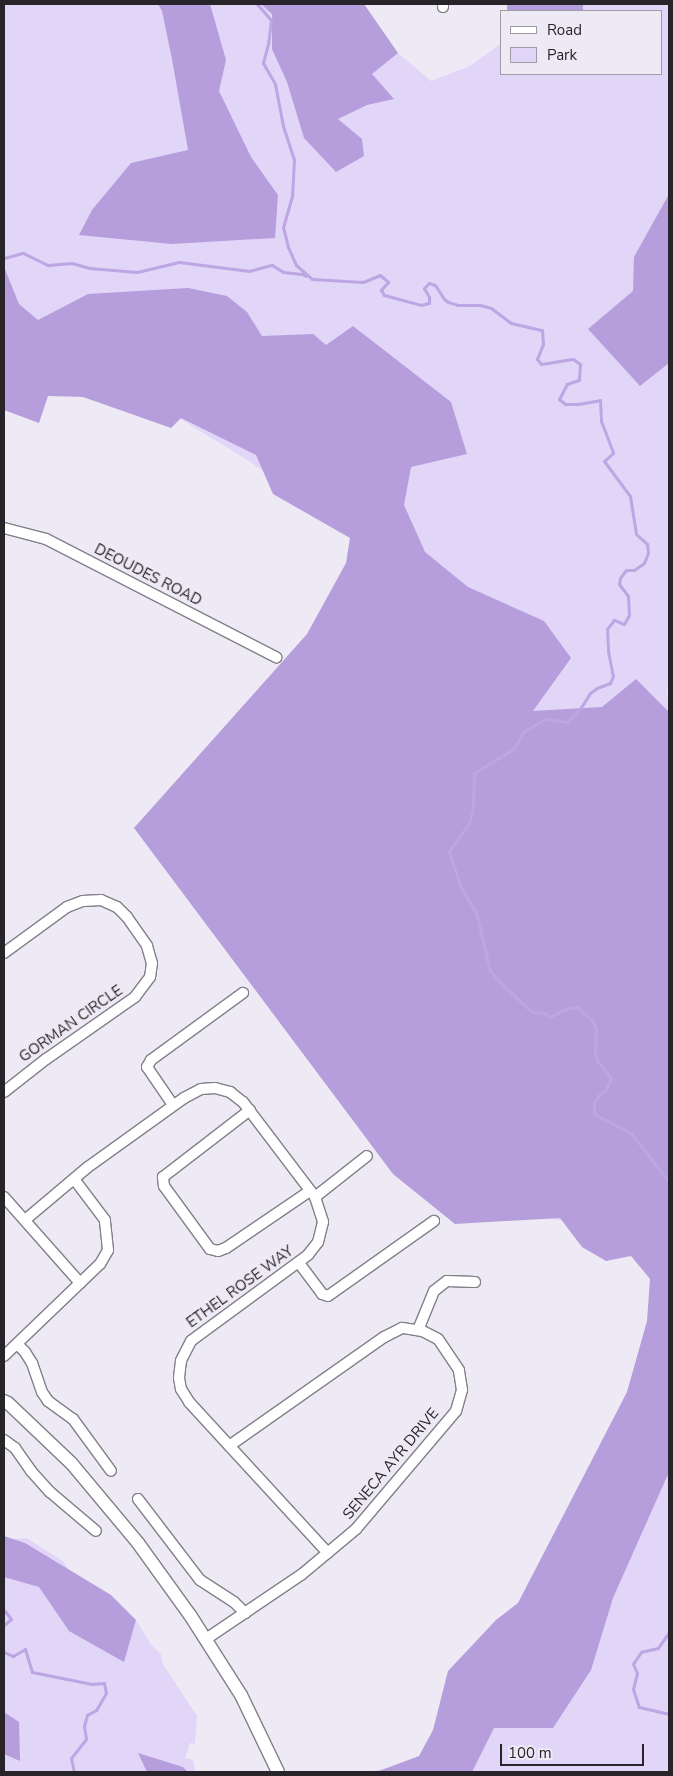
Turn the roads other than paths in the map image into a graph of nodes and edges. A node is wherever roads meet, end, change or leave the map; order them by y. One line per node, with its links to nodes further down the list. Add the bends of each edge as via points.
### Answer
1 (4, 528): 2 (street, DEOUDES ROAD, via 46,539)
2 (276, 657)
3 (4, 953): 5 (street, GORMAN CIRCLE, via 67,907 83,901 101,900 117,907 127,917 147,946 152,962 150,977 135,997)
4 (243, 993): 6 (street, via 151,1060 147,1067)
5 (4, 1092)
6 (173, 1105): 7 (street, ETHEL ROSE WAY, via 201,1089 215,1088 230,1092); 9 (street, ETHEL ROSE WAY)
7 (250, 1110): 10 (street, ETHEL ROSE WAY); 10 (street, via 163,1177 164,1186 210,1249 226,1248)
8 (368, 1156): 10 (street)
9 (74, 1179): 12 (street, ETHEL ROSE WAY); 16 (street, via 105,1220 108,1235 108,1250 100,1264)
10 (312, 1194): 14 (street, ETHEL ROSE WAY, via 323,1222 318,1242)
11 (4, 1197): 12 (street)
12 (25, 1220): 16 (street)
13 (434, 1221): 14 (street, via 328,1296 322,1294)
14 (299, 1263): 22 (street, ETHEL ROSE WAY, via 191,1341 181,1361 181,1389)
15 (475, 1282): 17 (street, via 447,1281 434,1291)
16 (80, 1283): 18 (street)
17 (418, 1330): 22 (street, via 402,1328 384,1337); 26 (street, SENECA AYR DRIVE, via 438,1340 459,1370 462,1390 456,1411 356,1529)
18 (17, 1344): 19 (street); 23 (street, via 32,1363 48,1401 73,1419)
19 (4, 1356)
20 (5, 1398): 28 (street, via 78,1471 138,1543)
21 (4, 1440): 25 (street, via 15,1448 50,1492)
22 (229, 1446): 26 (street, ETHEL ROSE WAY)
23 (112, 1471)
24 (138, 1500): 27 (street, via 200,1580)
25 (96, 1531)
26 (328, 1553): 27 (street, SENECA AYR DRIVE)
27 (245, 1613): 28 (street, SENECA AYR DRIVE)
28 (206, 1639): 29 (street, via 241,1695)
29 (278, 1772)

